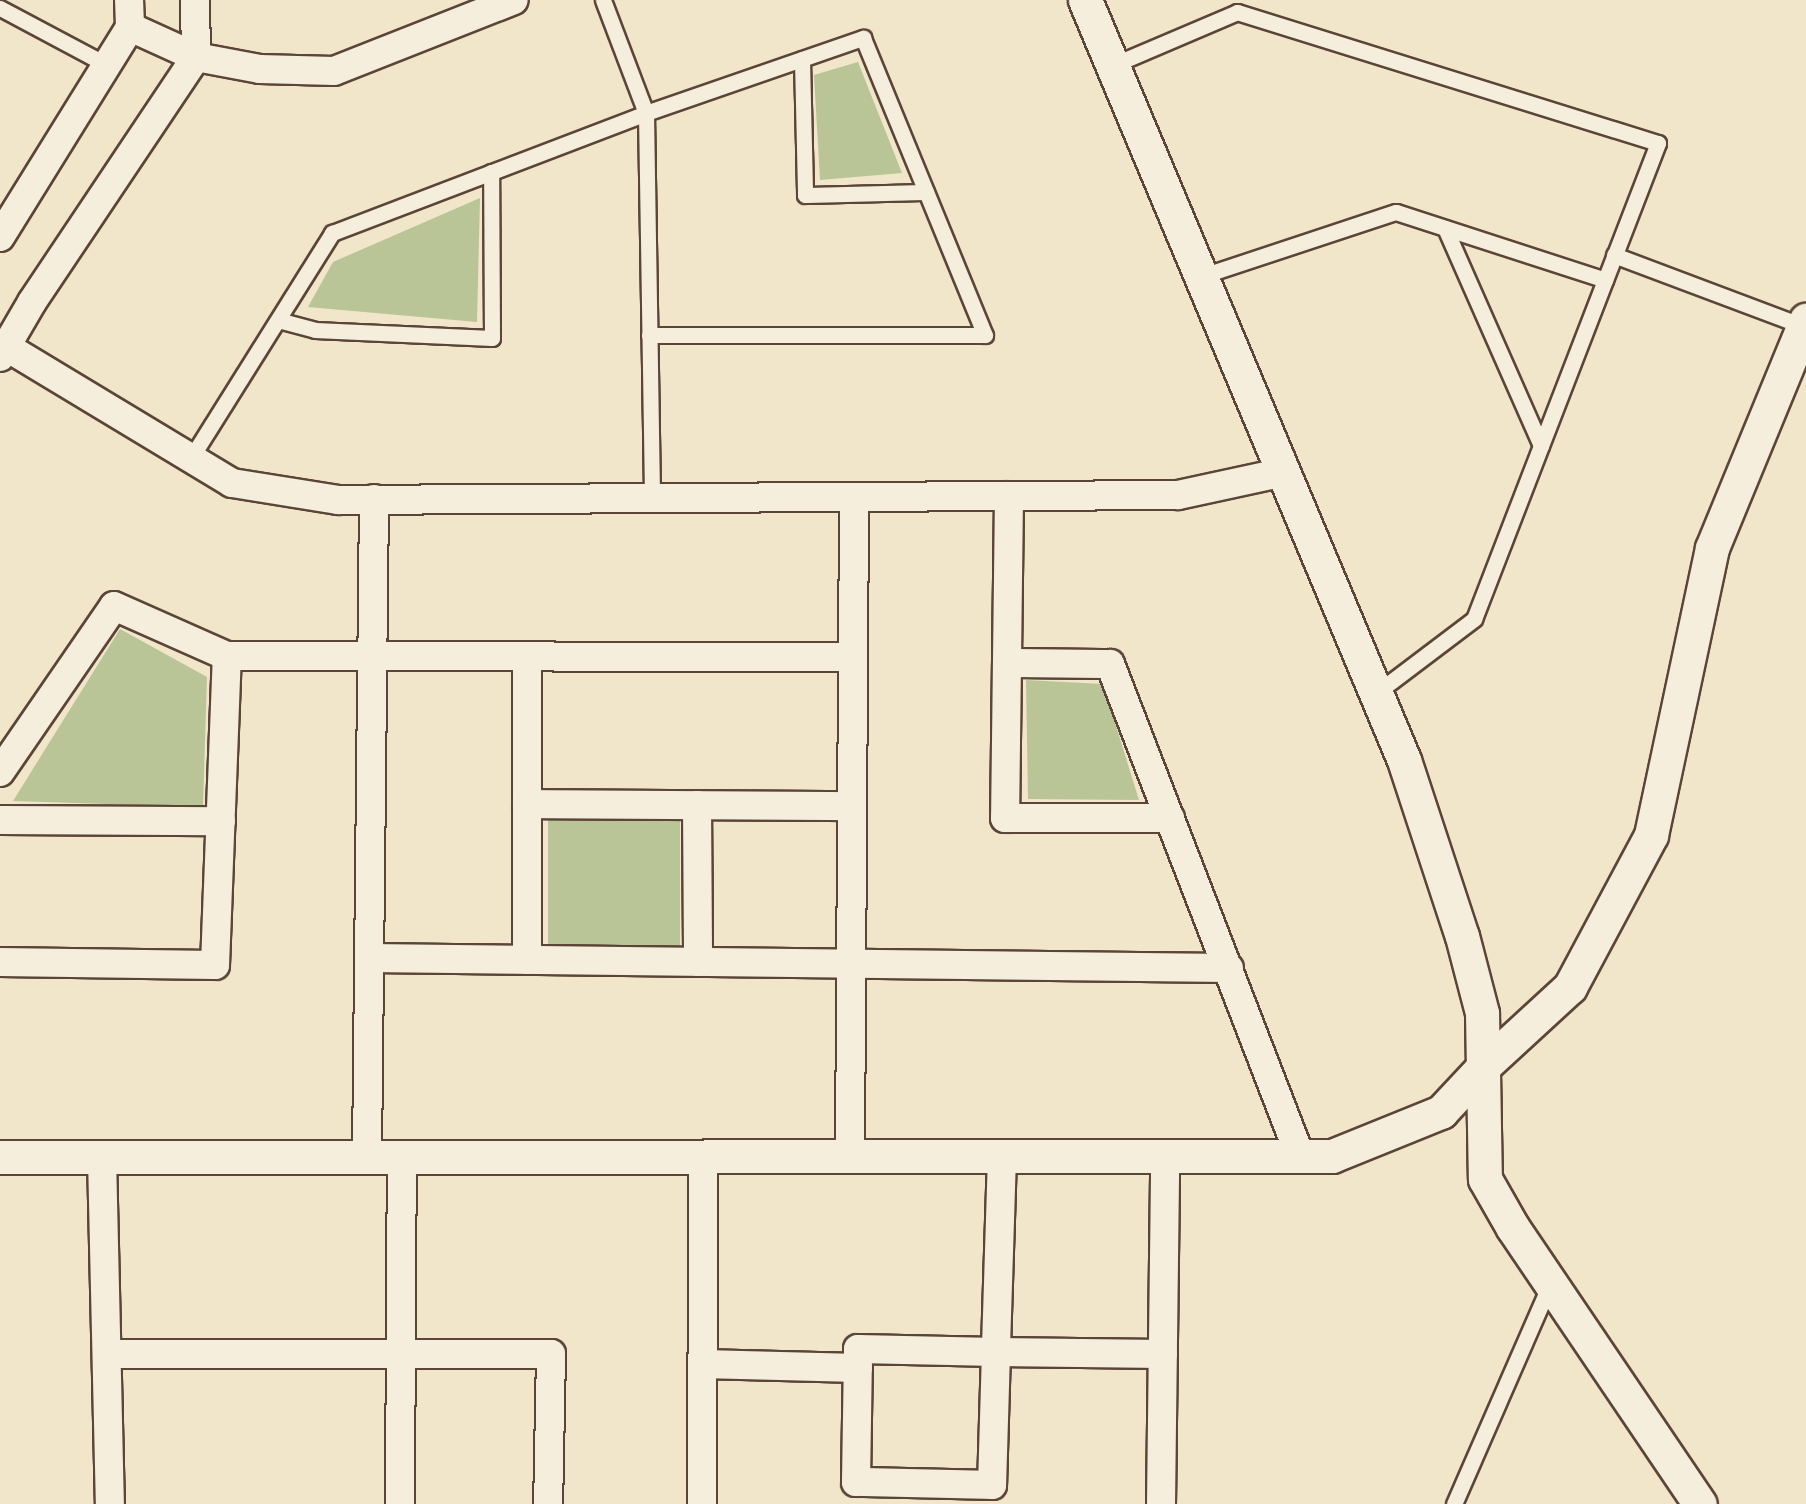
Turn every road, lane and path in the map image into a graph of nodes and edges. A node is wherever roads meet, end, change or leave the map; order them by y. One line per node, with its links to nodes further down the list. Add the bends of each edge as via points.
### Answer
1 (195, 0): 9 (street)
2 (514, 0): 7 (street)
3 (603, 0): 13 (lane)
4 (1085, 0): 12 (street)
5 (1236, 6): 12 (lane); 18 (lane, via 1658,143)
6 (0, 8): 11 (lane)
7 (454, 12): 9 (street, via 334,71 260,69)
8 (130, 14): 9 (street); 11 (street)
9 (196, 57): 24 (street)
10 (802, 59): 13 (lane); 15 (lane, via 863,38); 15 (lane, via 806,195)
11 (107, 65): 17 (street)
12 (1113, 65): 19 (street)
13 (646, 113): 14 (lane); 23 (lane)
14 (491, 172): 21 (lane, via 332,233); 21 (lane, via 492,338 315,330)
15 (926, 192): 23 (lane, via 985,335)
16 (1444, 228): 19 (lane, via 1396,212); 20 (lane); 25 (lane)
17 (0, 237)
18 (1614, 255): 20 (lane); 22 (lane)
19 (1202, 276): 27 (street)
20 (1605, 280): 25 (lane)
21 (278, 320): 26 (lane)
22 (1805, 323): 51 (street, via 1712,548 1651,835 1570,987)
23 (649, 335): 30 (lane)
24 (2, 349): 26 (street)
25 (1540, 446): 37 (lane, via 1474,619)
26 (191, 458): 31 (street, via 232,483 338,500)
27 (1284, 472): 28 (street, via 1178,495); 37 (street)
28 (1009, 496): 29 (street); 36 (street)
29 (854, 497): 30 (street); 35 (street)
30 (652, 498): 31 (street)
31 (374, 500): 33 (street)
32 (227, 656): 33 (street); 38 (street, via 114,606); 44 (street)
33 (372, 656): 34 (street); 45 (street)
34 (527, 657): 35 (street); 39 (street)
35 (853, 657): 41 (street)
36 (1007, 663): 42 (street, via 1110,664); 42 (street, via 1005,818)
37 (1376, 693): 51 (street, via 1404,760 1462,936 1482,1012)
38 (0, 772)
39 (527, 804): 40 (street); 46 (street)
40 (697, 805): 41 (street); 48 (street)
41 (852, 806): 49 (street)
42 (1170, 818): 50 (street)
43 (0, 820): 44 (street)
44 (221, 820): 47 (street, via 215,965)
45 (369, 958): 46 (street); 52 (street)
46 (527, 960): 48 (street)
47 (0, 962)
48 (698, 962): 49 (street)
49 (851, 964): 50 (street); 55 (street)
50 (1229, 968): 58 (street)
51 (1483, 1067): 58 (street, via 1441,1112 1332,1156); 61 (street, via 1485,1179)
52 (367, 1156): 53 (street); 60 (street)
53 (402, 1156): 54 (street); 64 (street)
54 (703, 1156): 55 (street); 66 (street)
55 (850, 1156): 56 (street)
56 (1002, 1156): 57 (street); 62 (street)
57 (1165, 1156): 58 (street); 65 (street)
58 (1300, 1156)
59 (0, 1157): 60 (street)
60 (102, 1157): 63 (street)
61 (1551, 1282): 68 (street); 74 (lane)
62 (996, 1352): 65 (street); 67 (street, via 858,1349); 67 (street, via 992,1485 856,1482)
63 (107, 1354): 64 (street); 69 (street)
64 (401, 1354): 70 (street); 71 (street, via 551,1354)
65 (1163, 1354): 73 (street)
66 (702, 1364): 67 (street); 72 (street)
67 (858, 1368)
68 (1695, 1501)
69 (110, 1504)
70 (400, 1504)
71 (548, 1504)
72 (702, 1504)
73 (1161, 1504)
74 (1454, 1504)

